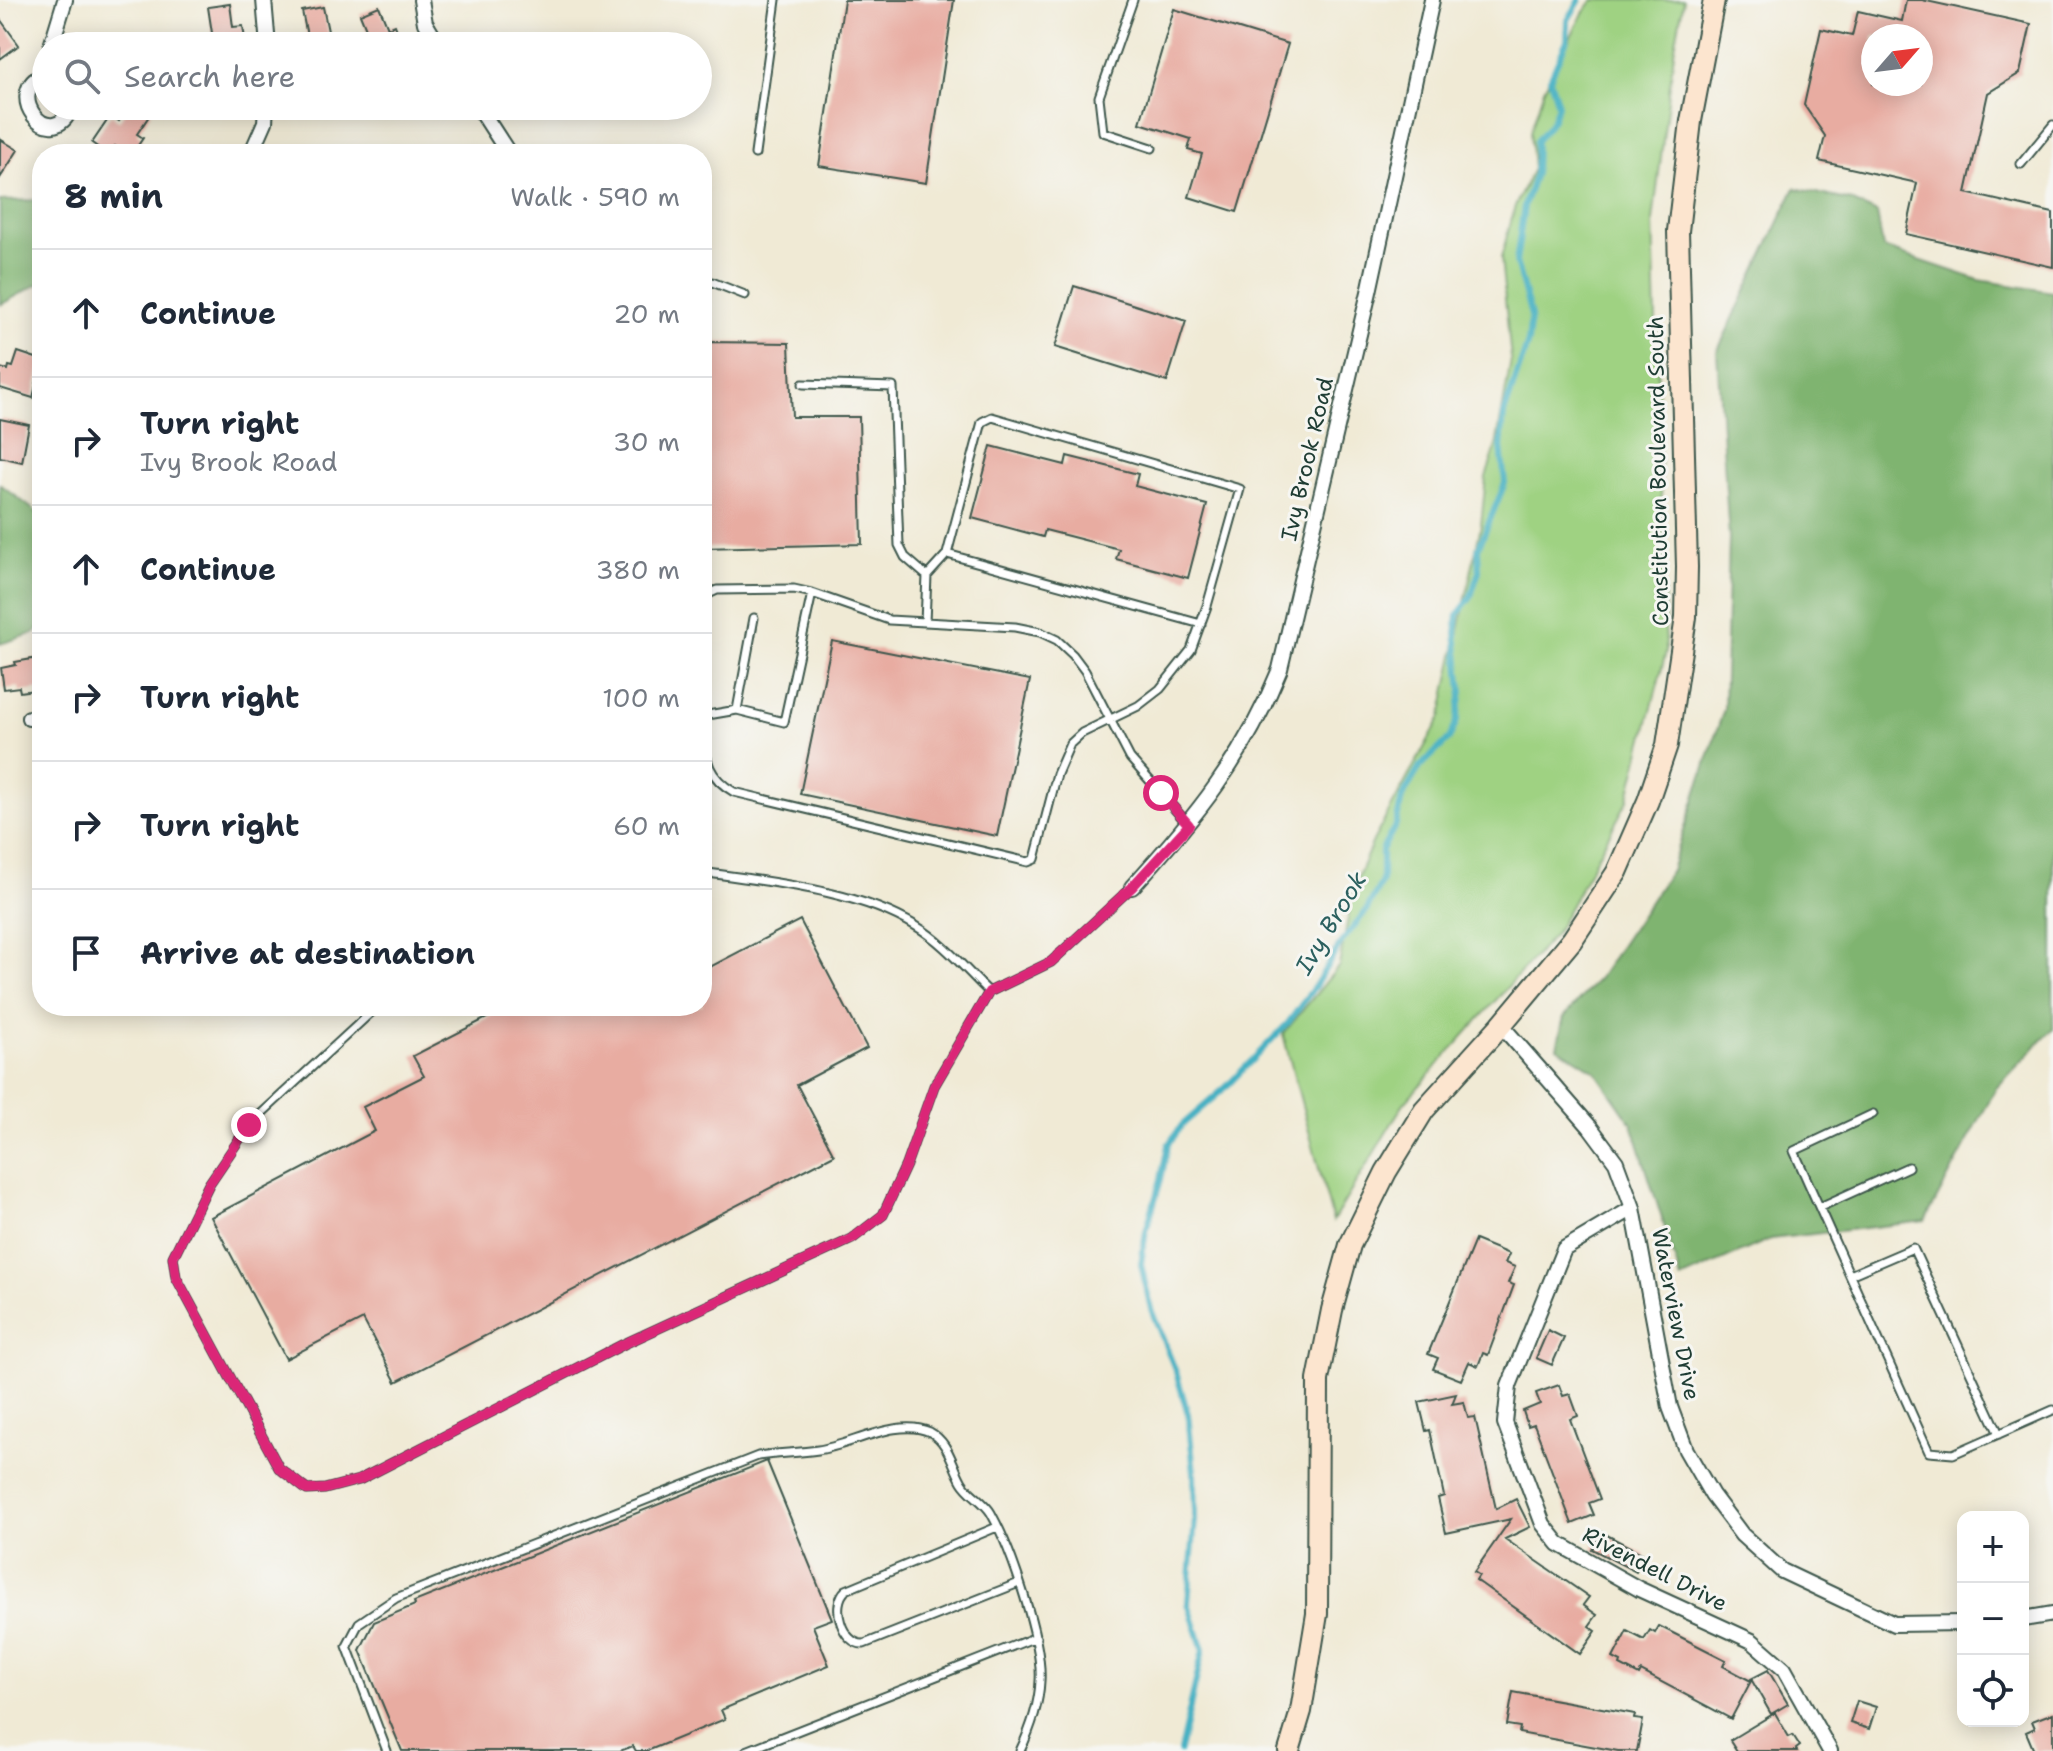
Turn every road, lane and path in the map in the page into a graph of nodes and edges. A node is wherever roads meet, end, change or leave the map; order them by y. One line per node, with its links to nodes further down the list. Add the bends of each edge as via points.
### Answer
1 (65, 0): 8 (street)
2 (264, 0): 9 (street)
3 (421, 0): 10 (street)
4 (776, 0): 21 (lane)
5 (1133, 0): 20 (lane, via 1099,97 1103,132)
6 (1432, 0): 37 (street, Ivy Brook Road, via 1280,669 1244,746)
7 (1714, 0): 42 (main road, Constitution Boulevard South, via 1691,121 1678,231 1687,579 1667,745 1617,872 1572,940)
8 (55, 32)
9 (267, 32)
10 (430, 32)
11 (32, 79): 12 (street, via 22,103)
12 (32, 119)
13 (34, 120): 14 (street, via 51,125)
14 (64, 120)
15 (265, 120): 18 (street)
16 (487, 120): 19 (street)
17 (2053, 125): 22 (lane)
18 (255, 144)
19 (503, 144)
20 (1152, 148)
21 (755, 154)
22 (2021, 164)
23 (712, 282): 24 (lane)
24 (745, 295)
25 (803, 384): 27 (lane, via 893,387 899,545)
26 (947, 554): 27 (lane); 32 (lane); 32 (lane, via 982,422 992,417 1240,489)
27 (927, 576): 31 (lane)
28 (712, 592): 29 (lane, via 771,588)
29 (812, 593): 31 (lane, via 889,620); 33 (lane, via 784,722)
30 (754, 618): 33 (lane)
31 (925, 622): 35 (lane, via 1015,627 1057,640 1085,671)
32 (1201, 624): 35 (lane, via 1178,670 1138,706)
33 (737, 710): 34 (lane)
34 (712, 714)
35 (1112, 721): 36 (lane, via 1070,744 1057,774 1039,852 1028,862 734,792); 37 (lane, via 1130,758)
36 (712, 773)
37 (1189, 825): 39 (street, Ivy Brook Road)
38 (712, 873): 40 (lane, via 803,887 889,911 919,927)
39 (1132, 887): 40 (lane, via 1051,962)
40 (989, 992): 41 (lane, via 934,1086 883,1215 852,1239 624,1344 359,1480 307,1490 279,1468 176,1277 173,1257 209,1184 249,1125)
41 (367, 1016)
42 (1501, 1025): 46 (street, Waterview Drive, via 1616,1162); 59 (main road, Constitution Boulevard South, via 1424,1110 1350,1245 1318,1380 1317,1614)
43 (1873, 1114): 45 (lane, via 1794,1151)
44 (1908, 1167): 45 (lane)
45 (1820, 1207): 47 (lane)
46 (1633, 1208): 54 (street, Waterview Drive, via 1670,1407 1686,1450 1742,1535 1782,1571 1894,1624); 60 (street, Rivendell Drive, via 1564,1249 1509,1386 1505,1423 1543,1524 1559,1544 1639,1589 1752,1641 1784,1669)
47 (1850, 1275): 49 (lane, via 1929,1452 1953,1454); 49 (lane, via 1913,1248)
48 (2053, 1410): 49 (lane)
49 (1999, 1434)
50 (997, 1527): 51 (lane); 51 (lane, via 846,1590 837,1611 849,1638 864,1644); 56 (lane, via 990,1511 964,1485 944,1442 929,1432 906,1426 818,1450 758,1456 396,1598 359,1623 347,1646)
51 (1019, 1583): 55 (lane)
52 (2053, 1614): 53 (street)
53 (2029, 1618)
54 (1957, 1623)
55 (1036, 1637): 57 (lane); 58 (lane, via 1040,1682)
56 (387, 1751)
57 (746, 1751)
58 (1020, 1751)
59 (1289, 1751)
60 (1830, 1751)

